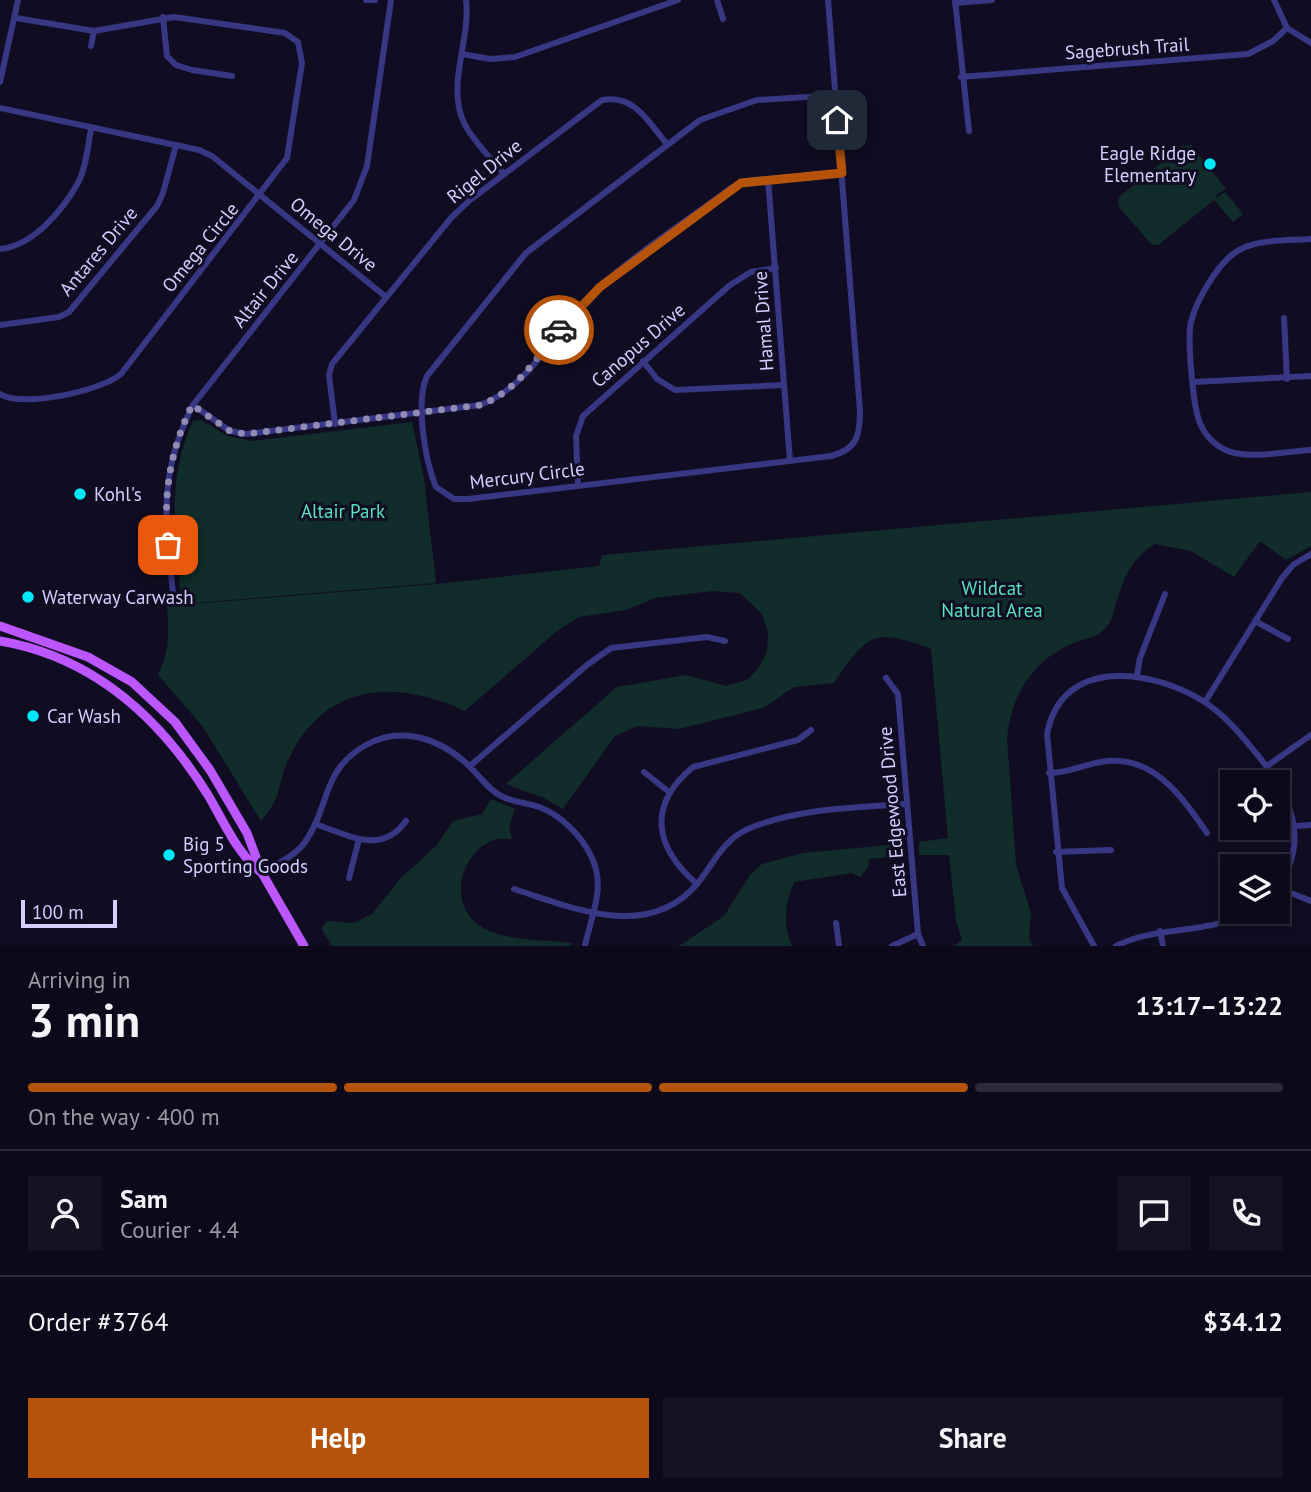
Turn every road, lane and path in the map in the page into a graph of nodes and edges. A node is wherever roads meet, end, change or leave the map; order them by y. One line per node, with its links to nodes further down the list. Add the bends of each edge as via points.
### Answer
1 (18, 0): 13 (street)
2 (366, 0): 3 (street)
3 (375, 0)
4 (391, 0): 34 (street, Altair Drive, via 362,185 347,213)
5 (466, 0): 19 (street)
6 (678, 0): 19 (street, via 515,57)
7 (717, 0): 14 (street)
8 (828, 0): 23 (street)
9 (992, 0): 11 (street)
10 (1274, 0): 15 (street)
11 (955, 2): 21 (street)
12 (163, 17): 16 (street); 20 (street, via 167,56 176,65); 32 (street, via 285,33 298,42 302,63 293,139 287,158)
13 (16, 18): 16 (street); 22 (street)
14 (723, 19)
15 (1287, 28): 17 (street); 21 (street, Sagebrush Trail, via 1248,54)
16 (94, 31): 18 (street)
17 (1311, 43)
18 (91, 46)
19 (462, 54): 30 (street, via 460,112)
20 (232, 76)
21 (961, 77): 26 (street)
22 (0, 82)
23 (834, 93): 27 (street, Mercury Circle, via 758,100 733,107 700,120); 29 (street, Mercury Circle)
24 (0, 108): 25 (street, Omega Circle)
25 (91, 129): 28 (street, Omega Circle); 35 (street, via 79,182 22,245)
26 (968, 131)
27 (667, 144): 30 (street, Rigel Drive, via 633,104 616,98 602,100); 47 (street, Mercury Circle, via 526,253 427,376 420,390)
28 (176, 145): 32 (street, Omega Circle, via 212,156); 39 (street, Antares Drive, via 156,206 78,303 58,317)
29 (842, 173): 31 (street); 50 (street, Mercury Circle, via 860,434 843,453)
30 (503, 174): 37 (street, Rigel Drive, via 451,218)
31 (768, 179): 36 (street, Hamal Drive); 47 (street, via 731,188 600,287 499,398)
32 (262, 195): 34 (street, Omega Drive); 45 (street, Omega Circle, via 121,374 87,390 16,400)
33 (1311, 239): 43 (street, via 1256,243 1235,252 1222,265 1191,320)
34 (322, 243): 37 (street, Omega Drive); 46 (street, Altair Drive)
35 (0, 250)
36 (776, 268): 40 (street, Canopus Drive, via 740,277); 44 (street, Hamal Drive)
37 (387, 297): 48 (street, Rigel Drive, via 332,365 329,376)
38 (1284, 318): 42 (street)
39 (0, 326)
40 (643, 361): 44 (street, via 657,379 675,390); 51 (street, Canopus Drive, via 583,416 576,436)
41 (1311, 376): 42 (street)
42 (1287, 379): 43 (street)
43 (1194, 382): 49 (street, via 1200,424 1218,446 1243,453)
44 (783, 385): 50 (street, Hamal Drive)
45 (0, 394)
46 (192, 405): 48 (street, via 230,431 246,434); 53 (street, Altair Drive, via 167,474)
47 (422, 414): 48 (street); 51 (street, Mercury Circle, via 432,478 454,499)
48 (335, 424)
49 (1311, 450)
50 (790, 461): 51 (street, Mercury Circle)
51 (579, 485)
52 (1311, 554): 55 (street, via 1288,572)
53 (173, 593)
54 (1165, 594): 60 (street)
55 (1255, 621): 57 (street); 62 (street)
56 (0, 626): 80 (main road, via 88,657 132,682 162,708 210,770 247,833)
57 (1288, 639)
58 (0, 641): 80 (main road, via 76,666 143,712 186,761 238,847)
59 (725, 641): 65 (street, via 707,637 611,648)
60 (1137, 676): 62 (street); 68 (street, via 1097,678 1065,694 1050,719)
61 (886, 678): 70 (street, East Edgewood Drive, via 898,694)
62 (1205, 702): 66 (street)
63 (811, 730): 69 (street, via 798,740 693,767)
64 (1311, 735): 66 (street)
65 (470, 766): 72 (street, via 431,740 413,736 380,739 355,752 337,769 324,792); 86 (street, via 502,797 541,808 572,830 592,858 597,876)
66 (1267, 766): 74 (street, via 1287,797)
67 (644, 772): 69 (street)
68 (1049, 773): 75 (street, via 1076,771 1104,761 1149,770 1180,793); 78 (street)
69 (669, 792): 82 (street, via 662,815 663,837 677,867)
70 (906, 804): 82 (street, via 817,812 746,829 725,845); 90 (street, East Edgewood Drive)
71 (406, 821): 76 (street, via 388,839)
72 (315, 824): 76 (street); 80 (street, via 300,848)
73 (1311, 825): 74 (street)
74 (1296, 826): 79 (street)
75 (1207, 833)
76 (359, 839): 81 (street)
77 (1111, 850): 78 (street)
78 (1056, 852): 96 (street, via 1065,896)
79 (1290, 862)
80 (262, 873): 91 (main road)
81 (349, 878)
82 (697, 884): 86 (street, via 657,912 628,918)
83 (514, 889): 86 (street)
84 (1290, 892): 85 (street)
85 (1311, 901)
86 (594, 915): 92 (street)
87 (1220, 922): 89 (street)
88 (836, 923): 93 (street)
89 (1160, 931): 97 (street); 98 (street)
90 (918, 934): 94 (street); 95 (street, East Edgewood Drive)
91 (304, 946)
92 (585, 946)
93 (839, 946)
94 (892, 946)
95 (923, 946)
96 (1094, 946)
97 (1116, 946)
98 (1163, 946)

